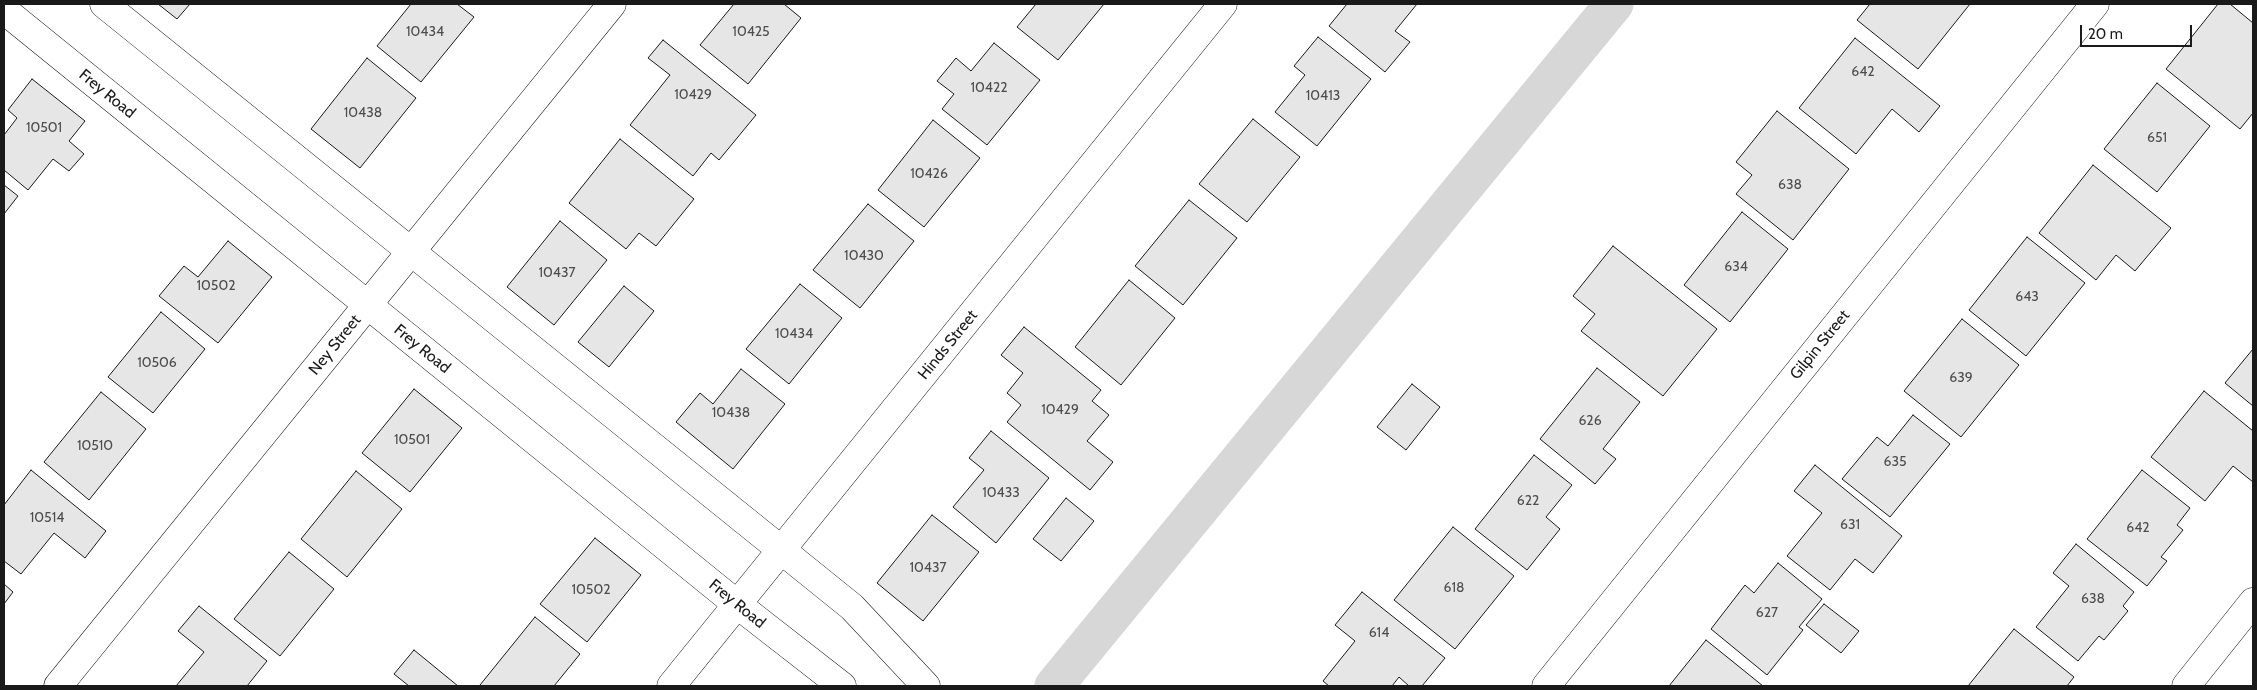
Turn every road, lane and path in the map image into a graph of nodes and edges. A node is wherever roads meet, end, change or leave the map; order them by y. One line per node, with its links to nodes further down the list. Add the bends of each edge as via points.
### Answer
1 (104, 4): 6 (street)
2 (612, 4): 6 (street, Ney Street)
3 (1223, 4): 8 (street, Hinds Street)
4 (2095, 4): 15 (street, Gilpin Street)
5 (4, 10): 7 (street, Frey Road)
6 (411, 251): 7 (street, Ney Street); 8 (street)
7 (367, 305): 10 (street, Frey Road); 11 (street, Ney Street)
8 (782, 550): 10 (street, Hinds Street); 14 (street, via 852,607)
9 (2253, 602): 16 (street)
10 (738, 605): 12 (street, Hinds Street); 13 (street, Frey Road)
11 (58, 686)
12 (671, 686)
13 (842, 686)
14 (926, 686)
15 (1546, 686)
16 (2186, 686)

